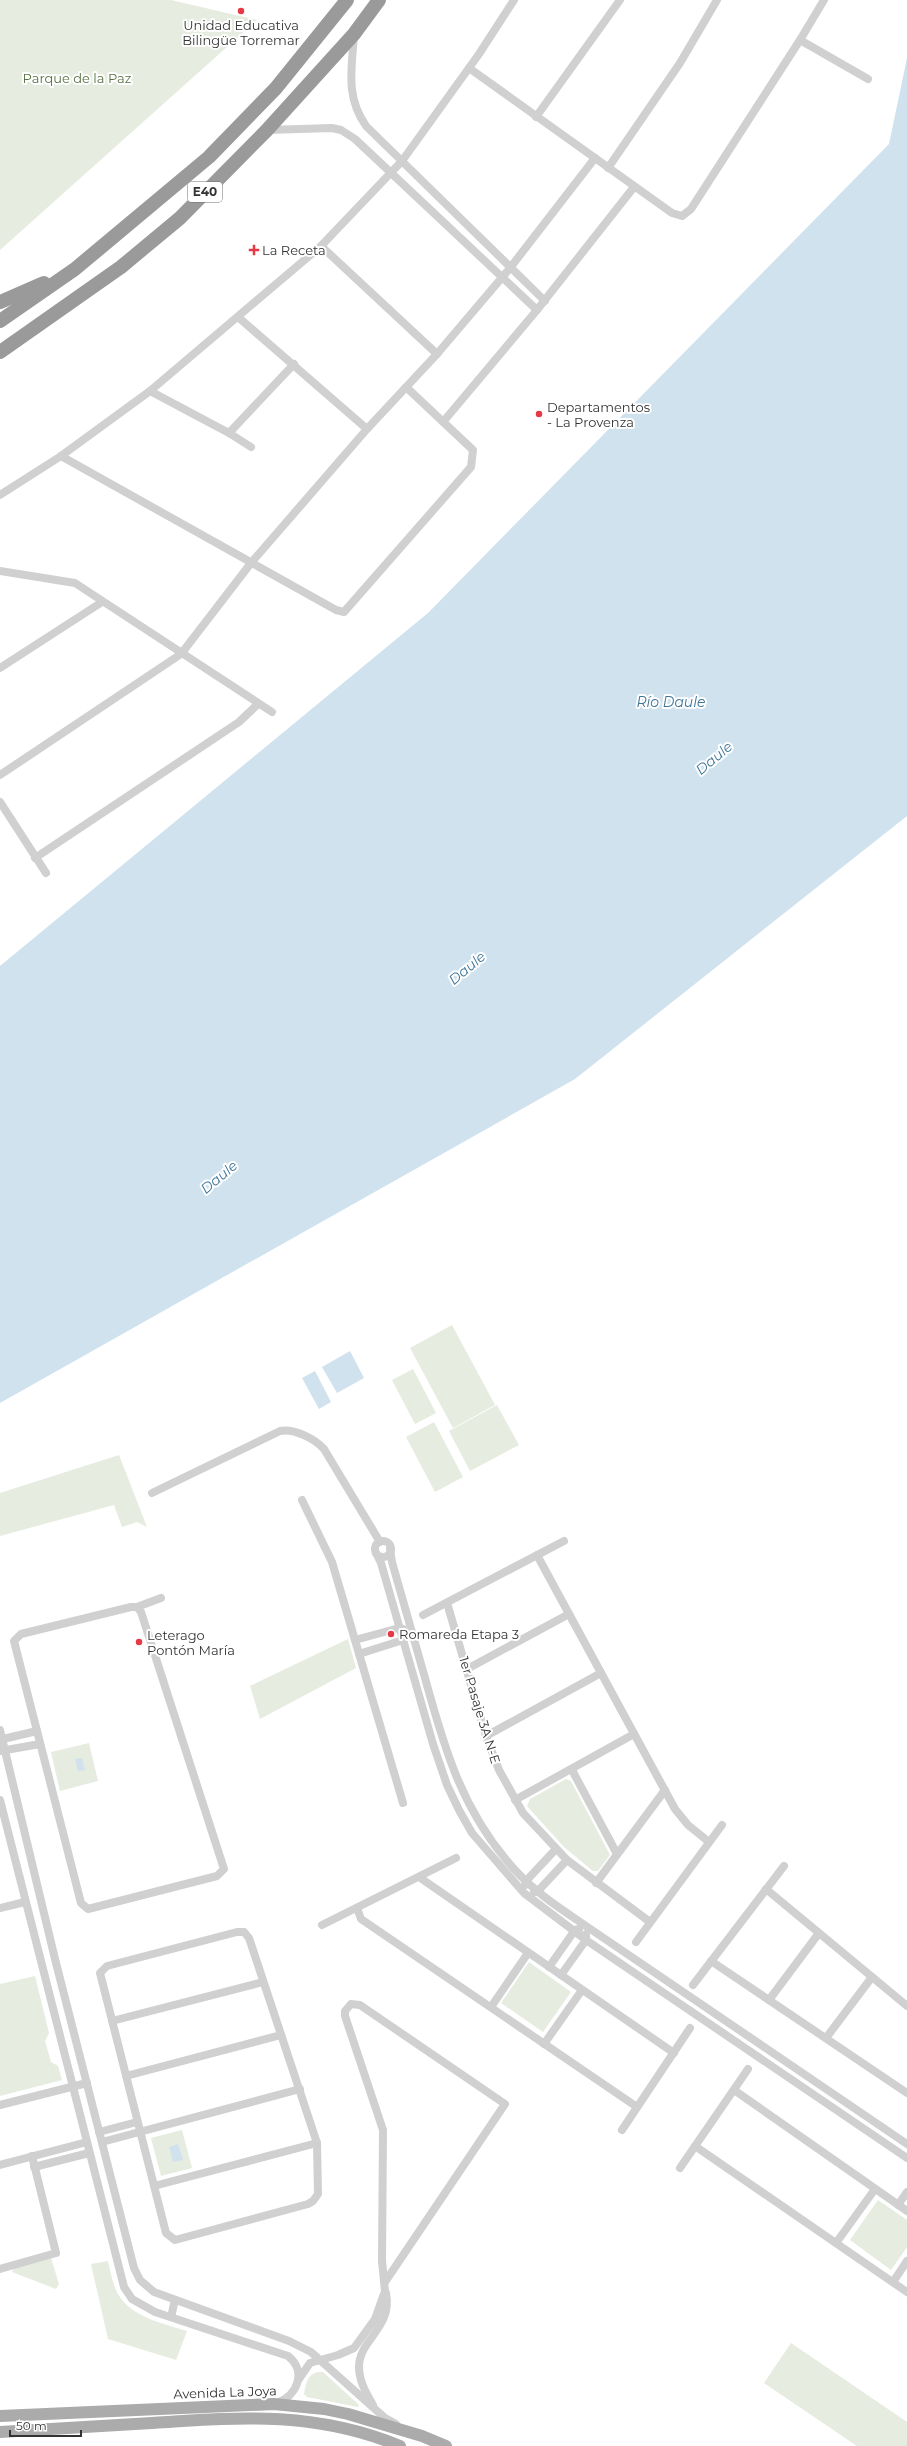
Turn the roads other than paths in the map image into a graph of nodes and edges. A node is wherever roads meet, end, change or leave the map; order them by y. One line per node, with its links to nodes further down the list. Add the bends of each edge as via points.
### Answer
1 (347, 0): 20 (highway, E40, via 276,88 209,157)
2 (379, 0): 7 (highway, E40)
3 (514, 0): 9 (street)
4 (620, 0): 11 (street)
5 (717, 0): 15 (street, via 680,62)
6 (824, 0): 8 (street)
7 (354, 34): 12 (highway, E40); 14 (street, via 352,100 366,126)
8 (800, 40): 10 (street); 17 (street, via 690,209 682,216 672,213)
9 (469, 68): 11 (street); 14 (street)
10 (868, 80)
11 (536, 118): 13 (street)
12 (267, 130): 16 (street, via 324,127 341,130 355,139); 27 (highway, E40, via 180,218 121,267)
13 (595, 158): 15 (street); 19 (street)
14 (402, 161): 16 (street); 19 (street)
15 (608, 168): 17 (street)
16 (391, 173): 18 (street); 21 (street)
17 (634, 186): 22 (street)
18 (321, 246): 25 (street); 28 (street)
19 (510, 268): 21 (street); 22 (street)
20 (76, 269): 23 (highway); 26 (highway, E40)
21 (502, 277): 24 (street); 28 (street)
22 (544, 301): 24 (street)
23 (0, 302)
24 (538, 310): 32 (street)
25 (238, 317): 29 (street); 31 (street)
26 (0, 321)
27 (0, 352)
28 (437, 354): 30 (street)
29 (294, 364): 33 (street); 34 (street)
30 (406, 387): 32 (street); 33 (street)
31 (150, 391): 34 (street); 36 (street)
32 (443, 422): 38 (street, via 473,450 471,467 344,612)
33 (367, 429): 38 (street)
34 (229, 432): 35 (street)
35 (251, 447)
36 (61, 456): 37 (street); 38 (street)
37 (0, 495)
38 (251, 563): 41 (street)
39 (0, 571): 40 (street, via 75,583)
40 (102, 602): 41 (street); 42 (street)
41 (181, 654): 43 (street); 45 (street)
42 (0, 668)
43 (258, 704): 44 (street); 47 (street, via 238,722)
44 (272, 712)
45 (0, 775)
46 (0, 802): 47 (street)
47 (35, 858): 48 (street)
48 (46, 873)
49 (152, 1493): 52 (street, via 280,1430 289,1430 315,1441 324,1449)
50 (302, 1500): 63 (street, via 332,1562)
51 (564, 1541): 55 (street)
52 (380, 1542): 53 (street, via 387,1542); 54 (street, via 375,1546)
53 (390, 1549): 54 (street, via 384,1556); 62 (street)
54 (376, 1553): 61 (street)
55 (537, 1555): 57 (street); 59 (street)
56 (161, 1598): 58 (street)
57 (447, 1603): 60 (street); 66 (street, 1er Pasaje 3A N-E)
58 (137, 1607): 69 (street, via 131,1606 21,1634 15,1638 14,1644); 73 (street, via 141,1612 222,1859 223,1872 210,1878 85,1909 81,1903)
59 (569, 1614): 66 (street); 67 (street)
60 (423, 1615)
61 (399, 1628): 62 (street); 63 (street); 64 (street)
62 (412, 1631): 64 (street); 88 (street, via 455,1777 480,1825)
63 (355, 1640): 65 (street)
64 (403, 1640): 65 (street); 92 (street, via 447,1785 472,1833)
65 (359, 1654): 79 (street)
66 (467, 1669): 71 (street, 1er Pasaje 3A N-E)
67 (601, 1673): 70 (street); 71 (street)
68 (0, 1730): 72 (street)
69 (37, 1731): 72 (street); 73 (street)
70 (634, 1734): 75 (street); 76 (street)
71 (486, 1736): 78 (street, 1er Pasaje 3A N-E, via 499,1770)
72 (1, 1740): 74 (street)
73 (40, 1744): 74 (street)
74 (2, 1751): 122 (street)
75 (572, 1770): 78 (street); 83 (street)
76 (665, 1790): 81 (street, via 675,1809 688,1825); 83 (street)
77 (0, 1800): 93 (street)
78 (515, 1800): 82 (street, 1er Pasaje 3A N-E)
79 (403, 1803)
80 (722, 1825): 81 (street)
81 (709, 1842): 96 (street)
82 (555, 1850): 85 (street, 1er Pasaje 3A N-E); 88 (street)
83 (617, 1854): 89 (street)
84 (456, 1858): 87 (street)
85 (567, 1860): 89 (street, 1er Pasaje 3A N-E); 91 (street)
86 (784, 1866): 90 (street)
87 (419, 1877): 95 (street); 103 (street)
88 (526, 1881): 91 (street); 92 (street)
89 (596, 1883): 96 (street, 1er Pasaje 3A N-E)
90 (766, 1889): 100 (street); 104 (street)
91 (538, 1892): 92 (street); 98 (street)
92 (524, 1893): 99 (street)
93 (25, 1902): 94 (street); 123 (street)
94 (0, 1908)
95 (356, 1908): 97 (street); 113 (street, via 361,1919)
96 (650, 1922): 102 (street)
97 (322, 1925)
98 (586, 1926): 99 (street); 101 (street); 136 (street)
99 (575, 1930): 101 (street); 105 (street)
100 (819, 1933): 107 (street); 111 (street)
101 (586, 1940): 106 (street); 140 (street)
102 (636, 1942)
103 (528, 1953): 105 (street); 113 (street)
104 (711, 1961): 109 (street); 111 (street)
105 (549, 1967): 106 (street)
106 (561, 1975): 110 (street)
107 (872, 1977): 112 (street); 117 (street)
108 (264, 1982): 114 (street); 114 (street, via 249,1938 244,1932 237,1932 104,1967 100,1976); 116 (street)
109 (693, 1985)
110 (582, 1990): 118 (street); 119 (street)
111 (769, 2000): 117 (street)
112 (907, 2006)
113 (491, 2007): 118 (street)
114 (112, 2021): 121 (street)
115 (690, 2028): 119 (street)
116 (281, 2035): 121 (street); 124 (street)
117 (826, 2038): 126 (street)
118 (544, 2044): 128 (street)
119 (674, 2053): 128 (street)
120 (748, 2069): 125 (street)
121 (126, 2076): 129 (street)
122 (87, 2083): 123 (street); 132 (street)
123 (72, 2086): 127 (street); 133 (street)
124 (300, 2089): 131 (street); 135 (street)
125 (734, 2090): 137 (street); 145 (street)
126 (907, 2092)
127 (0, 2105)
128 (637, 2107): 130 (street)
129 (138, 2122): 131 (street); 132 (street)
130 (622, 2130)
131 (140, 2131): 134 (street); 144 (street)
132 (99, 2132): 134 (street)
133 (87, 2142): 138 (street); 139 (street)
134 (102, 2142): 156 (street, via 137,2274 146,2286)
135 (317, 2143): 144 (street); 144 (street, via 318,2194 313,2201 179,2240 171,2239 166,2233)
136 (907, 2144)
137 (694, 2146): 143 (street); 149 (street)
138 (89, 2153): 142 (street); 157 (street, via 124,2287 139,2304)
139 (32, 2156): 141 (street); 142 (street)
140 (907, 2158)
141 (0, 2165)
142 (34, 2167): 151 (street, via 56,2253)
143 (680, 2168)
144 (154, 2186)
145 (875, 2189): 147 (street); 149 (street)
146 (907, 2192): 147 (street)
147 (898, 2205): 148 (street)
148 (907, 2211)
149 (836, 2243): 153 (street)
150 (907, 2261): 153 (street)
151 (0, 2269)
152 (385, 2282): 152 (street, via 505,2104 360,2005 351,2004 345,2011 346,2016 384,2130 382,2261); 154 (street)
153 (893, 2282): 155 (street)
154 (385, 2291): 158 (street, via 375,2319 354,2348); 162 (street, via 386,2316 360,2358 359,2367 364,2388)
155 (907, 2292)
156 (175, 2300): 157 (street); 158 (street, via 299,2346)
157 (171, 2317): 159 (street, via 288,2356 299,2369)
158 (321, 2361): 159 (street, via 306,2366); 162 (street)
159 (299, 2379): 160 (street, via 289,2396)
160 (274, 2404): 163 (main road, Avenida La Joya); 167 (main road, Avenida La Joya, via 348,2414)
161 (0, 2409): 163 (main road)
162 (375, 2410): 167 (street, via 392,2422)
163 (46, 2414): 164 (main road, Avenida La Joya)
164 (0, 2416)
165 (47, 2430): 166 (main road, Avenida La Joya); 168 (main road); 169 (main road, Avenida La Joya, via 195,2420 286,2419 354,2429)
166 (0, 2432)
167 (422, 2436): 170 (main road, Avenida La Joya)
168 (0, 2440)
169 (400, 2446)
170 (446, 2446)

